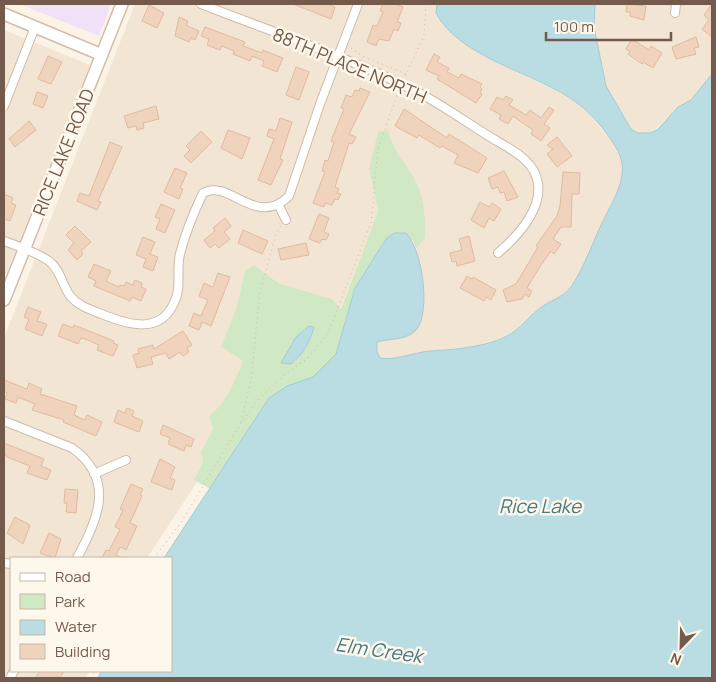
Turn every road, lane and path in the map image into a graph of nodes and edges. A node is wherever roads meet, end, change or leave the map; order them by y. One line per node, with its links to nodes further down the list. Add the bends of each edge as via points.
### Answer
1 (122, 4): 10 (street, RICE LAKE ROAD)
2 (201, 4): 11 (street, 88TH PLACE NORTH)
3 (358, 4): 11 (street)
4 (426, 4): 12 (path, via 424,36)
5 (676, 4): 7 (street)
6 (4, 14): 8 (street)
7 (675, 14)
8 (35, 27): 10 (street); 15 (street)
9 (348, 46): 12 (path)
10 (102, 55): 19 (street, RICE LAKE ROAD)
11 (338, 57): 16 (street, via 294,188); 20 (street, 88TH PLACE NORTH, via 425,96 514,152 531,167 538,186 535,206 514,240)
12 (406, 74): 13 (path)
13 (404, 79)
14 (400, 89): 23 (path, via 378,148 370,223 328,333 306,359 270,388)
15 (4, 106)
16 (279, 206): 17 (street); 19 (street, via 257,207 215,190 203,193 180,254 174,304 156,322 146,325 128,324 79,304 70,296 56,268)
17 (286, 220): 23 (path, via 276,234 260,292 251,380)
18 (4, 240): 19 (street)
19 (24, 249): 21 (street, RICE LAKE ROAD)
20 (498, 253)
21 (4, 300)
22 (4, 421): 25 (street, via 72,448)
23 (239, 426): 27 (path, via 182,521)
24 (126, 460): 25 (street)
25 (94, 474): 26 (street, via 100,494 95,524)
26 (78, 557)
27 (155, 557)

